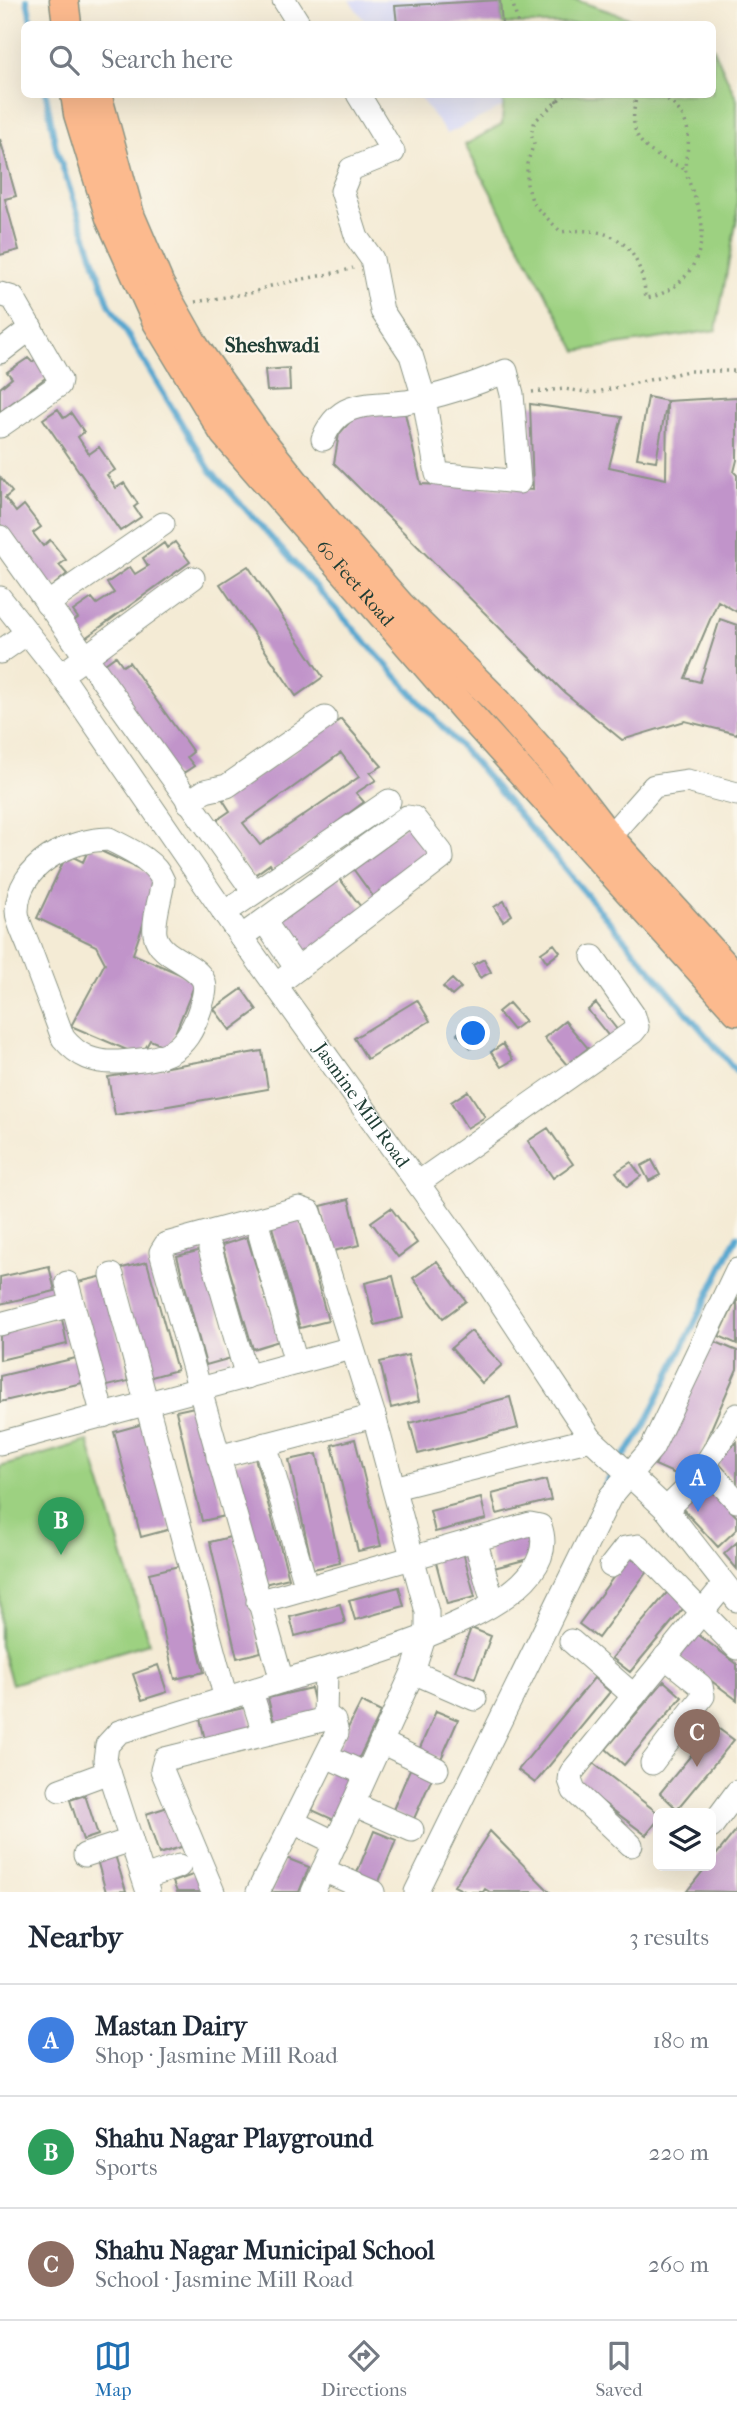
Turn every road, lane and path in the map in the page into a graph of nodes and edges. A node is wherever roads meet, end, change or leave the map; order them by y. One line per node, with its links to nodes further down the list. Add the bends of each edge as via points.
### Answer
1 (64, 0): 5 (main road)
2 (84, 0): 6 (main road)
3 (284, 0): 7 (street)
4 (512, 0): 8 (path)
5 (67, 21)
6 (87, 21)
7 (297, 21)
8 (517, 21)
9 (76, 98): 54 (main road, 60 Feet Road, via 110,218 162,331 224,433 440,682)
10 (98, 98): 20 (main road, 60 Feet Road, via 130,215)
11 (365, 98): 18 (street, via 393,152 351,169 342,191 357,238)
12 (555, 98): 16 (path)
13 (562, 98): 16 (path)
14 (636, 98): 17 (path, via 632,125 638,139 649,151)
15 (666, 98): 17 (path, via 683,116 689,141)
16 (558, 103): 17 (path, via 542,112 531,133 534,143 527,184 533,204 561,232 588,229 623,243 636,257 646,298 680,286 695,261 702,230)
17 (685, 169)
18 (372, 259): 20 (path, via 321,277 198,300); 25 (street, via 382,312 411,355)
19 (0, 294): 21 (street, via 13,298)
20 (176, 316): 42 (main road, 60 Feet Road, via 257,435 321,516 400,605 496,700)
21 (31, 328): 22 (street); 26 (street, via 59,375 59,386)
22 (0, 352)
23 (737, 371): 24 (path, via 688,371 593,393 564,389)
24 (512, 394): 25 (street, via 506,371); 25 (street, via 519,482 438,474)
25 (424, 398): 27 (street, via 356,407 338,416)
26 (0, 426)
27 (323, 439)
28 (163, 524): 32 (street)
29 (0, 537): 32 (street)
30 (193, 578): 35 (street)
31 (0, 598): 33 (street, Jasmine Mill Road)
32 (47, 604): 35 (street)
33 (27, 633): 34 (street); 36 (street, Jasmine Mill Road)
34 (0, 652)
35 (84, 658): 36 (street); 40 (street)
36 (61, 675): 41 (street, Jasmine Mill Road)
37 (325, 718): 40 (street, via 227,786 205,791)
38 (737, 794): 42 (street, via 687,781 654,786)
39 (388, 801): 45 (street)
40 (188, 802): 45 (street)
41 (167, 831): 43 (street); 44 (street, Jasmine Mill Road)
42 (609, 837): 52 (main road, 60 Feet Road)
43 (131, 851): 46 (street, via 161,874); 46 (street, via 109,839 86,840 49,857 30,873 20,891 17,914 63,1038 90,1060 149,1059 179,1050 192,1033 205,985 201,976 164,950 155,935)
44 (199, 877): 46 (street); 47 (street, Jasmine Mill Road)
45 (254, 892): 47 (street)
46 (160, 899)
47 (224, 913): 49 (street, Jasmine Mill Road)
48 (264, 921): 49 (street); 51 (street); 51 (street, via 407,817 414,818 441,852 442,858)
49 (241, 937): 53 (street, Jasmine Mill Road)
50 (593, 957): 55 (street, via 637,1027)
51 (297, 970): 53 (street)
52 (737, 979)
53 (276, 985): 55 (street, Jasmine Mill Road)
54 (737, 1011)
55 (418, 1183): 69 (street, Jasmine Mill Road)
56 (256, 1220): 61 (street, via 299,1208 310,1212); 62 (street); 64 (street, via 166,1244 161,1252)
57 (210, 1249): 63 (street)
58 (737, 1270): 74 (street, via 652,1448)
59 (112, 1275): 65 (street)
60 (0, 1324): 67 (street, via 69,1294)
61 (352, 1348): 62 (street); 68 (street)
62 (296, 1363): 63 (street)
63 (247, 1377): 64 (street)
64 (199, 1390): 65 (street); 72 (street)
65 (149, 1403): 67 (street); 95 (street)
66 (737, 1415): 73 (street)
67 (103, 1416): 70 (street)
68 (374, 1416): 71 (street); 75 (street)
69 (591, 1439): 74 (street, Jasmine Mill Road); 75 (street)
70 (0, 1443)
71 (265, 1444): 72 (street); 81 (street)
72 (218, 1457): 83 (street)
73 (705, 1466): 76 (street); 77 (street)
74 (629, 1476): 77 (street, Jasmine Mill Road); 124 (street, via 604,1509)
75 (394, 1488): 79 (street)
76 (737, 1501)
77 (666, 1508): 82 (street, Jasmine Mill Road)
78 (475, 1539): 79 (street); 84 (street); 84 (street, via 530,1524 540,1525 542,1532 539,1561 521,1584)
79 (412, 1558): 81 (street); 86 (street, via 427,1612)
80 (611, 1566): 85 (street, via 625,1548 638,1546)
81 (307, 1588): 83 (street)
82 (731, 1592): 85 (street)
83 (258, 1602): 92 (street)
84 (493, 1603): 86 (street)
85 (702, 1613): 88 (street); 89 (street)
86 (422, 1640): 90 (street); 91 (street)
87 (571, 1640): 94 (street)
88 (737, 1648)
89 (666, 1657): 94 (street); 103 (street, via 701,1686 704,1696)
90 (326, 1669): 92 (street); 98 (street)
91 (412, 1672): 96 (street); 100 (street)
92 (282, 1681): 93 (street)
93 (251, 1692): 95 (street); 99 (street)
94 (634, 1696): 115 (street, via 569,1780 574,1791)
95 (226, 1699): 97 (street)
96 (475, 1699)
97 (189, 1711): 101 (street); 105 (street, via 119,1732 107,1745 104,1760)
98 (325, 1718): 99 (street); 102 (street, via 334,1721 338,1732)
99 (264, 1733): 101 (street)
100 (381, 1742): 104 (street); 106 (street)
101 (200, 1749): 120 (street, via 168,1757 162,1770)
102 (326, 1756): 106 (street); 111 (street)
103 (652, 1763)
104 (437, 1769)
105 (108, 1772): 107 (street); 113 (street)
106 (366, 1774): 109 (street)
107 (60, 1790)
108 (737, 1792): 110 (street)
109 (353, 1804): 112 (street); 114 (street)
110 (716, 1820)
111 (293, 1822): 114 (street); 121 (street)
112 (412, 1830)
113 (131, 1840): 116 (street); 119 (street)
114 (336, 1843): 118 (street)
115 (631, 1845)
116 (85, 1855)
117 (179, 1866): 119 (street)
118 (323, 1870): 122 (street); 123 (street)
119 (146, 1885)
120 (213, 1892)
121 (258, 1892)
122 (313, 1892)
123 (373, 1892)
124 (416, 1892)

